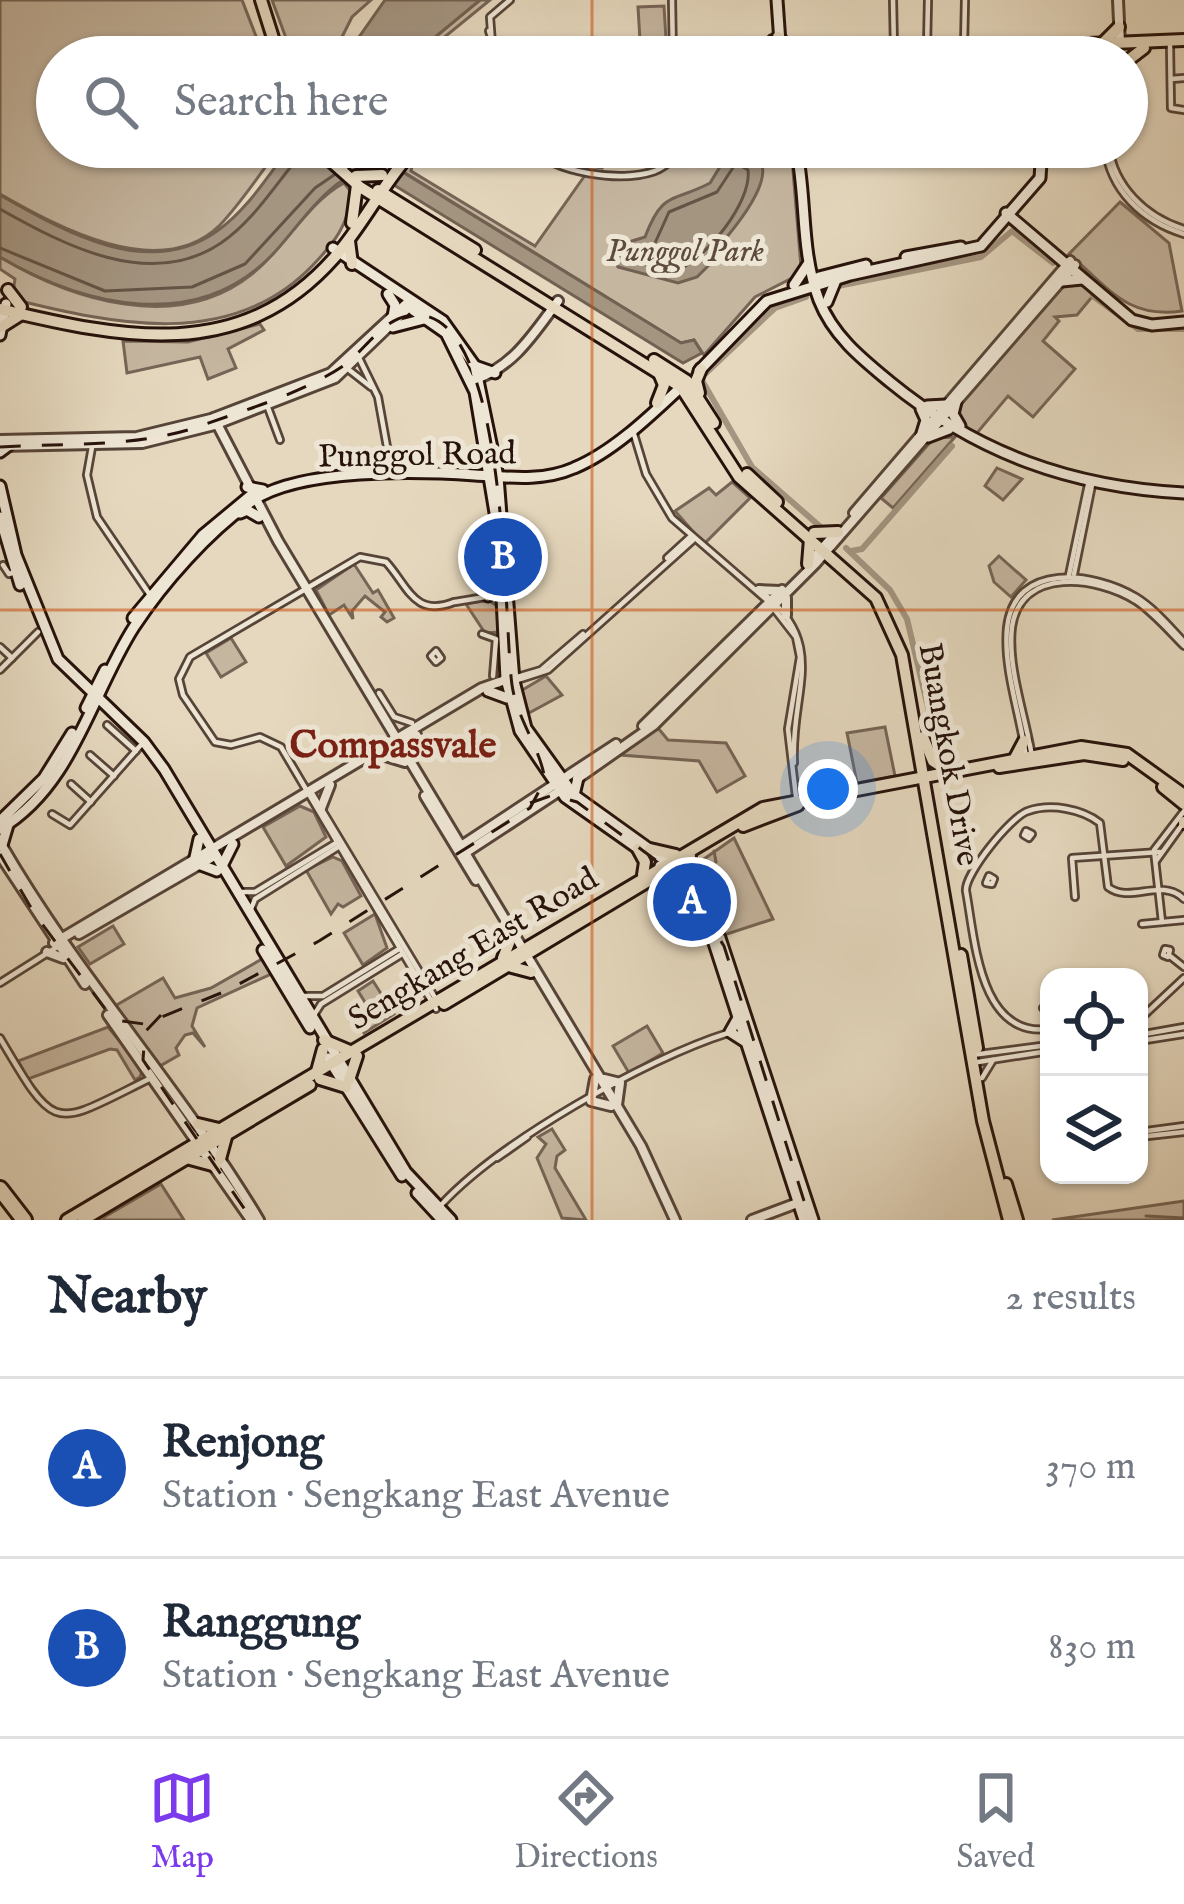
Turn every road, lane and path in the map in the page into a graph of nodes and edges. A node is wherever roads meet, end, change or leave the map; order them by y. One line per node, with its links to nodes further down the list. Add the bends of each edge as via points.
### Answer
1 (257, 0): 10 (main road)
2 (510, 0): 11 (street, via 491,15)
3 (672, 0): 12 (street)
4 (774, 0): 13 (main road)
5 (893, 0): 14 (street)
6 (928, 0): 15 (street)
7 (965, 0): 16 (street)
8 (1120, 0): 9 (street)
9 (1122, 26): 17 (main road); 18 (street); 19 (main road)
10 (268, 36)
11 (490, 36)
12 (673, 36)
13 (776, 36)
14 (894, 36)
15 (927, 36)
16 (964, 36)
17 (1121, 36)
18 (1121, 36)
19 (1133, 36)
20 (1184, 42): 21 (main road); 23 (main road)
21 (1148, 45)
22 (1148, 45): 23 (main road)
23 (1170, 46): 25 (street)
24 (1184, 78): 25 (street)
25 (1171, 79): 26 (street, via 1172,110)
26 (1184, 110)
27 (345, 168): 35 (main road)
28 (349, 168): 35 (main road)
29 (394, 168): 35 (main road)
30 (567, 168): 31 (street)
31 (659, 168)
32 (801, 168): 42 (main road)
33 (1037, 168): 37 (main road)
34 (1112, 168): 38 (street, via 1115,180)
35 (373, 188): 36 (main road); 36 (main road); 41 (main road); 55 (main road, Buangkok Drive)
36 (370, 209): 39 (main road)
37 (1012, 215): 40 (main road); 43 (main road); 45 (main road, via 971,245); 45 (main road, via 975,249)
38 (1184, 232)
39 (350, 238): 41 (main road); 44 (main road)
40 (1052, 252): 43 (main road); 46 (main road)
41 (333, 255): 44 (main road); 54 (main road, via 288,293 212,324 133,330)
42 (810, 262): 45 (main road); 47 (main road); 49 (main road)
43 (1071, 265): 46 (street); 48 (main road); 56 (main road, via 1135,315)
44 (351, 266): 50 (main road); 52 (main road)
45 (838, 274): 47 (main road); 53 (main road)
46 (1059, 279): 48 (main road); 73 (street)
47 (816, 281): 49 (main road); 53 (main road)
48 (1086, 281): 56 (main road, via 1137,322)
49 (796, 288): 53 (main road); 65 (main road, Punggol Road, via 764,298)
50 (388, 294): 52 (main road); 58 (main road)
51 (2, 302): 54 (main road); 59 (main road)
52 (409, 304): 57 (main road); 58 (street); 61 (main road, via 443,321)
53 (824, 304): 71 (main road, via 849,339)
54 (22, 310): 59 (main road)
55 (556, 310): 62 (main road, Buangkok Drive); 64 (street)
56 (1184, 319)
57 (429, 320): 58 (main road); 66 (main road)
58 (393, 322): 60 (street); 72 (street, via 331,373)
59 (1, 331)
60 (359, 358): 63 (street); 67 (street)
61 (475, 366): 64 (main road); 66 (main road)
62 (662, 369): 65 (main road); 65 (main road, Buangkok Drive); 68 (main road)
63 (345, 370): 67 (street); 70 (street)
64 (495, 373): 66 (street)
65 (687, 378): 68 (main road, Punggol Road); 69 (main road, Buangkok Drive); 69 (main road, via 696,381)
66 (476, 380): 84 (main road); 87 (main road)
67 (375, 391): 86 (street)
68 (663, 400): 69 (main road); 75 (main road, Punggol Road); 92 (main road, Punggol Road, via 575,462)
69 (697, 400): 102 (main road, Buangkok Drive, via 742,469)
70 (267, 405): 72 (street); 79 (street)
71 (923, 405): 73 (main road); 77 (main road)
72 (251, 407): 74 (street)
73 (943, 413): 76 (main road); 76 (main road, via 953,412); 77 (street)
74 (214, 422): 81 (street, via 137,437); 82 (street, via 156,441); 98 (street)
75 (635, 425): 78 (main road, Punggol Road); 83 (street)
76 (957, 428): 77 (main road); 93 (main road, via 1030,466)
77 (925, 435): 101 (street)
78 (620, 438): 83 (street); 92 (main road, Punggol Road, via 574,468)
79 (280, 440)
80 (79, 442): 81 (street); 82 (street); 85 (street)
81 (3, 443)
82 (97, 443): 85 (street)
83 (635, 445): 103 (street, via 654,491)
84 (486, 449): 90 (main road); 91 (main road)
85 (89, 453): 109 (street, via 97,517)
86 (388, 458): 88 (street); 89 (street)
87 (495, 459): 91 (main road); 92 (main road)
88 (396, 469): 89 (main road, Punggol Road); 90 (main road, Punggol Road)
89 (377, 470): 95 (main road, Punggol Road, via 292,479)
90 (472, 472): 91 (main road, Punggol Road); 95 (main road, Punggol Road); 96 (main road)
91 (494, 474): 92 (main road, Punggol Road); 96 (main road)
92 (513, 475): 96 (main road)
93 (1091, 482): 97 (main road); 108 (street)
94 (0, 486): 105 (main road)
95 (266, 491): 98 (main road, Punggol Road); 99 (main road)
96 (496, 491): 107 (main road); 114 (main road)
97 (1184, 491)
98 (246, 498): 99 (street); 99 (main road, via 247,510); 110 (main road, Punggol Road); 128 (main road, Punggol Road, via 154,601)
99 (261, 516): 112 (street)
100 (0, 517): 105 (main road)
101 (839, 535): 102 (main road); 104 (main road)
102 (812, 536): 104 (main road, Buangkok Drive); 106 (main road)
103 (691, 538): 117 (street); 129 (street, via 548,670)
104 (832, 553): 106 (main road); 106 (street); 148 (main road, Buangkok Drive, via 892,625); 148 (main road, Buangkok Drive, via 878,590 898,621)
105 (7, 559): 121 (main road); 130 (main road)
106 (812, 564): 111 (street); 113 (street)
107 (503, 578): 114 (main road); 115 (main road)
108 (1071, 578): 123 (street, via 1137,598); 142 (street, via 1032,592 1013,622)
109 (145, 583): 110 (street); 116 (street)
110 (159, 585): 116 (main road, Punggol Road)
111 (792, 586): 117 (street); 120 (street)
112 (305, 587): 115 (street, via 369,556 388,565 414,602 435,607); 137 (street); 152 (street, via 187,660 180,687 212,740 274,741)
113 (782, 590): 117 (street); 117 (street)
114 (507, 593): 115 (street); 118 (main road); 126 (main road)
115 (490, 596): 118 (main road)
116 (149, 597): 128 (main road, Punggol Road)
117 (768, 600): 119 (street); 120 (street)
118 (504, 613): 126 (main road)
119 (761, 614): 120 (street); 146 (street, via 654,725)
120 (784, 616): 133 (street, via 799,645); 133 (street, via 805,652)
121 (38, 632): 125 (street); 130 (main road)
122 (482, 634): 129 (street, via 496,639)
123 (1184, 644)
124 (0, 647): 125 (street)
125 (11, 658): 127 (street)
126 (509, 661): 129 (main road); 129 (main road)
127 (0, 670)
128 (104, 678): 130 (main road); 132 (main road, Punggol Road); 134 (main road)
129 (508, 684): 138 (street); 145 (main road); 151 (main road, via 528,747)
130 (78, 686): 132 (main road); 135 (main road)
131 (379, 692): 136 (street, via 394,717)
132 (94, 699): 134 (main road); 135 (main road, Punggol Road)
133 (790, 713): 153 (street)
134 (109, 718): 135 (main road); 140 (main road); 164 (main road, via 152,751)
135 (85, 722): 159 (main road, Punggol Road); 159 (main road, Punggol Road, via 52,784)
136 (412, 723)
137 (387, 728): 138 (street); 139 (street); 141 (street)
138 (412, 734): 139 (street); 144 (street)
139 (396, 743): 141 (street); 144 (street)
140 (138, 748): 147 (street); 164 (main road)
141 (381, 753): 144 (street); 150 (street); 152 (street)
142 (1028, 754): 148 (main road, Sengkang East Road); 156 (main road, Sengkang East Road, via 1117,758)
143 (90, 755): 147 (street)
144 (406, 760): 162 (street); 170 (street)
145 (553, 770): 146 (main road); 151 (main road)
146 (576, 775): 151 (main road); 151 (street)
147 (114, 776): 154 (street)
148 (929, 780): 153 (main road, Sengkang East Road); 219 (main road, Buangkok Drive); 229 (main road, Buangkok Drive)
149 (71, 784): 154 (street)
150 (330, 785): 152 (street); 157 (street)
151 (562, 790): 165 (street); 169 (main road)
152 (309, 793): 155 (street); 157 (street); 168 (street)
153 (800, 796): 177 (main road, Sengkang East Road); 177 (main road, Sengkang East Road)
154 (91, 802): 158 (street, via 68,826)
155 (300, 803): 157 (street); 168 (street)
156 (1182, 804): 171 (street)
157 (319, 808): 161 (street); 167 (street)
158 (52, 814)
159 (3, 822): 166 (main road)
160 (1014, 822): 163 (street); 174 (street, via 1028,811 1082,812 1100,823); 179 (street)
161 (328, 830): 167 (street); 172 (street)
162 (452, 830): 165 (street); 170 (street)
163 (1025, 832)
164 (201, 838): 168 (main road); 175 (main road); 175 (main road)
165 (476, 842): 170 (street); 178 (street)
166 (1, 844): 192 (street)
167 (339, 844): 172 (street); 176 (street); 198 (street)
168 (228, 845): 175 (street); 180 (main road)
169 (644, 849): 177 (main road); 177 (main road); 182 (main road)
170 (461, 851): 178 (street); 195 (street)
171 (1157, 851): 174 (street); 185 (street)
172 (322, 854): 176 (street); 184 (street, via 255,892); 188 (street, via 255,899)
173 (0, 855): 192 (street)
174 (1103, 856): 185 (street, via 1115,893); 186 (street, via 1072,858)
175 (207, 858): 180 (main road); 193 (street)
176 (348, 863): 194 (street)
177 (671, 863): 182 (main road, Sengkang East Road); 183 (main road); 183 (main road)
178 (472, 864): 195 (street)
179 (975, 867): 181 (street); 218 (street, via 965,882 985,986 1022,1027)
180 (219, 869): 184 (main road); 224 (main road)
181 (987, 877)
182 (646, 878): 183 (main road); 196 (main road, Sengkang East Road)
183 (680, 885): 214 (main road, via 712,940); 217 (main road, via 720,938)
184 (232, 886): 188 (main road)
185 (1159, 889): 187 (street); 190 (street)
186 (1075, 897)
187 (1184, 899)
188 (249, 916): 211 (main road)
189 (1184, 920): 190 (street)
190 (1162, 922): 191 (street)
191 (1142, 924)
192 (48, 928): 193 (street); 197 (street)
193 (74, 934): 197 (street); 202 (street)
194 (392, 936): 198 (street); 201 (street)
195 (512, 936): 196 (main road); 199 (street); 203 (main road)
196 (537, 944): 199 (main road, Sengkang East Road); 206 (main road)
197 (54, 946): 202 (street); 208 (street)
198 (403, 950): 201 (street); 205 (street); 209 (street)
199 (523, 953): 203 (main road, Sengkang East Road); 206 (street)
200 (1170, 956): 204 (street)
201 (388, 959): 205 (street); 211 (street, via 323,996); 216 (street, via 321,1004)
202 (70, 960): 231 (street); 240 (street)
203 (505, 964): 206 (main road); 210 (main road, Sengkang East Road); 212 (main road, Sengkang East Road)
204 (1184, 967)
205 (411, 968): 209 (street)
206 (533, 971): 233 (street)
207 (1184, 978): 215 (street)
208 (0, 983)
209 (427, 988): 210 (main road); 212 (street); 213 (main road)
210 (451, 992): 212 (main road, Sengkang East Road)
211 (297, 994): 216 (main road)
212 (436, 1005): 213 (main road, Sengkang East Road); 227 (main road, Sengkang East Road)
213 (417, 1012): 227 (main road, Sengkang East Road)
214 (739, 1016): 217 (main road); 221 (main road)
215 (1148, 1017)
216 (313, 1021): 224 (main road)
217 (746, 1028): 221 (street); 225 (main road); 249 (main road)
218 (1040, 1029)
219 (976, 1031): 228 (street); 229 (main road, Buangkok Drive)
220 (1184, 1031): 222 (street)
221 (730, 1032): 225 (main road); 236 (street)
222 (1148, 1037)
223 (0, 1038): 231 (street, via 42,1106 69,1116)
224 (323, 1044): 227 (main road); 230 (main road); 232 (main road)
225 (749, 1048): 249 (main road)
226 (1040, 1049): 228 (street)
227 (355, 1054): 230 (main road, Sengkang East Road); 235 (main road)
228 (993, 1056): 229 (street); 234 (street)
229 (976, 1059): 234 (main road, Buangkok Drive); 259 (main road, Buangkok Drive)
230 (336, 1065): 232 (main road, Sengkang East Road); 235 (main road)
231 (151, 1074): 240 (street)
232 (318, 1076): 235 (main road); 242 (main road, Sengkang East Road)
233 (597, 1077): 236 (street); 237 (street); 238 (street)
234 (982, 1078): 259 (main road, Buangkok Drive)
235 (348, 1083): 248 (main road)
236 (620, 1083): 237 (street); 239 (street)
237 (606, 1092): 238 (street); 239 (street)
238 (591, 1101): 239 (street); 250 (street, via 493,1159)
239 (614, 1106): 255 (street)
240 (195, 1127): 242 (main road); 244 (street); 245 (main road)
241 (1184, 1129): 243 (street)
242 (225, 1131): 244 (main road, Sengkang East Road); 246 (main road)
243 (1148, 1133)
244 (206, 1143): 245 (main road, Sengkang East Road); 246 (street)
245 (183, 1156): 246 (main road); 253 (main road, Sengkang East Road); 254 (main road, Sengkang East Road)
246 (218, 1163): 251 (street); 251 (street)
247 (0, 1189): 252 (highway)
248 (423, 1196): 250 (main road); 250 (main road)
249 (799, 1205): 256 (street); 257 (street); 258 (main road); 258 (main road)
250 (438, 1212)
251 (250, 1218)
252 (24, 1219)
253 (67, 1220)
254 (83, 1220)
255 (672, 1220)
256 (752, 1220)
257 (763, 1220)
258 (807, 1220)
259 (1013, 1220)

